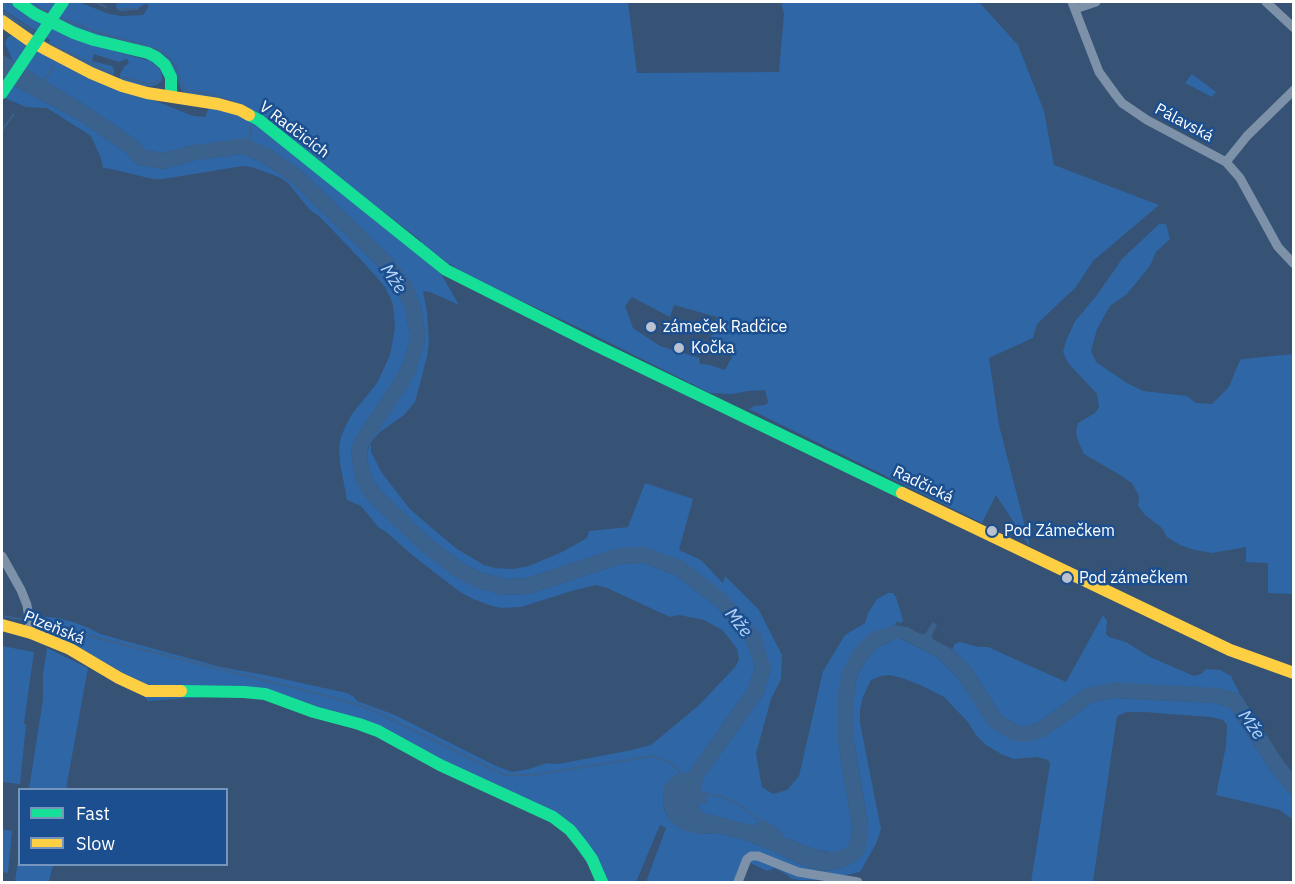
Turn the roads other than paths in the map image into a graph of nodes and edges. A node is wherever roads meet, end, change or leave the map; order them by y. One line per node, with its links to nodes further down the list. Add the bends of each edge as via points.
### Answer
1 (18, 2): 10 (street, via 74,33 156,57 171,77)
2 (63, 2): 9 (street, bridge)
3 (1096, 2): 5 (street)
4 (1266, 2): 7 (street)
5 (1073, 5): 11 (street, Pálavská, via 1099,72 1122,103)
6 (2, 21): 10 (street, V Radčicích, via 91,74 147,93)
7 (1293, 28)
8 (1293, 90): 11 (street)
9 (2, 93)
10 (171, 96): 13 (street, V Radčicích, via 229,106 259,120 446,270)
11 (1226, 162): 12 (street, Pálavská, via 1240,178 1278,247)
12 (1293, 264)
13 (542, 319): 17 (street, Radčická, via 1230,650)
14 (2, 556): 16 (street, via 27,605)
15 (2, 626): 16 (street, Plzeňská)
16 (30, 630): 18 (street, Plzeňská, via 147,691 265,694 378,731 440,765 553,817 582,845)
17 (1293, 673)
18 (602, 882)
19 (738, 882): 20 (street, via 747,860 758,856 798,872)
20 (858, 882)

